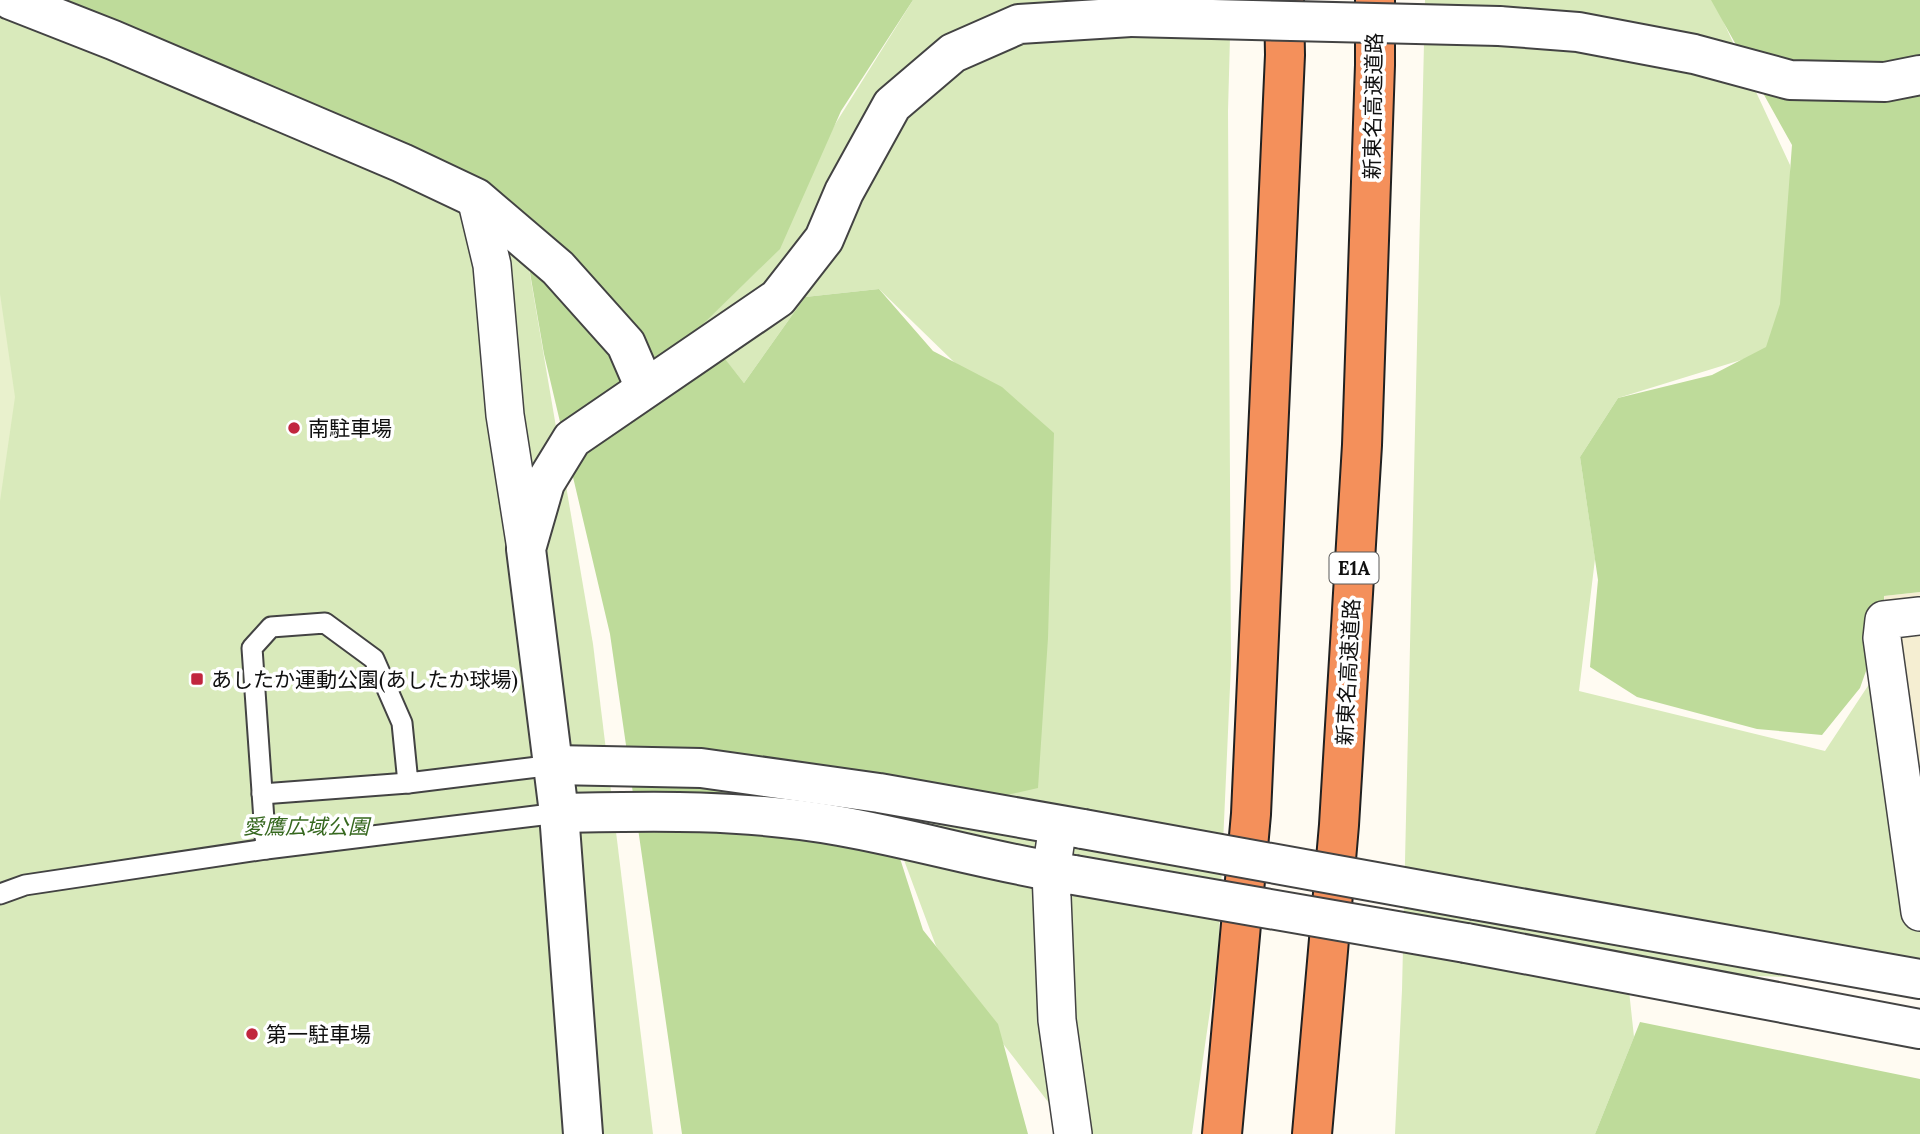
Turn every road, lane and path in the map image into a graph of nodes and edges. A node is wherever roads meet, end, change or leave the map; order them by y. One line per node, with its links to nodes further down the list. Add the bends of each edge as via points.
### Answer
1 (11, 0): 5 (street)
2 (1284, 0): 22 (highway, via 1251,814)
3 (1375, 0): 23 (highway, 新東名高速道路 / E1A, via 1362,445 1339,825)
4 (1920, 75): 6 (street, bridge, via 1885,82 1790,80 1694,54 1591,35 1499,26 1131,17 1019,24 953,53 892,105 844,191 824,239 778,298)
5 (476, 198): 6 (street, via 558,268 626,344); 7 (street, via 492,265 505,415)
6 (645, 388): 7 (street, via 572,439 545,484)
7 (526, 549): 9 (street)
8 (1920, 616): 17 (street, via 1884,620 1882,638)
9 (554, 765): 10 (lane); 12 (street); 13 (street, via 701,768)
10 (408, 783): 11 (lane); 11 (lane, via 402,723 374,659 325,623 271,627 252,648)
11 (262, 794): 14 (lane)
12 (559, 813): 14 (lane); 15 (street, via 731,813 839,825); 20 (street)
13 (1070, 827): 15 (street); 18 (street, bridge)
14 (266, 849): 16 (lane, via 25,885)
15 (1062, 873): 19 (street, bridge); 21 (street, via 1057,1020)
16 (0, 894)
17 (1920, 912)
18 (1920, 979)
19 (1920, 1029)
20 (583, 1134)
21 (1073, 1134)
22 (1222, 1134)
23 (1312, 1134)

